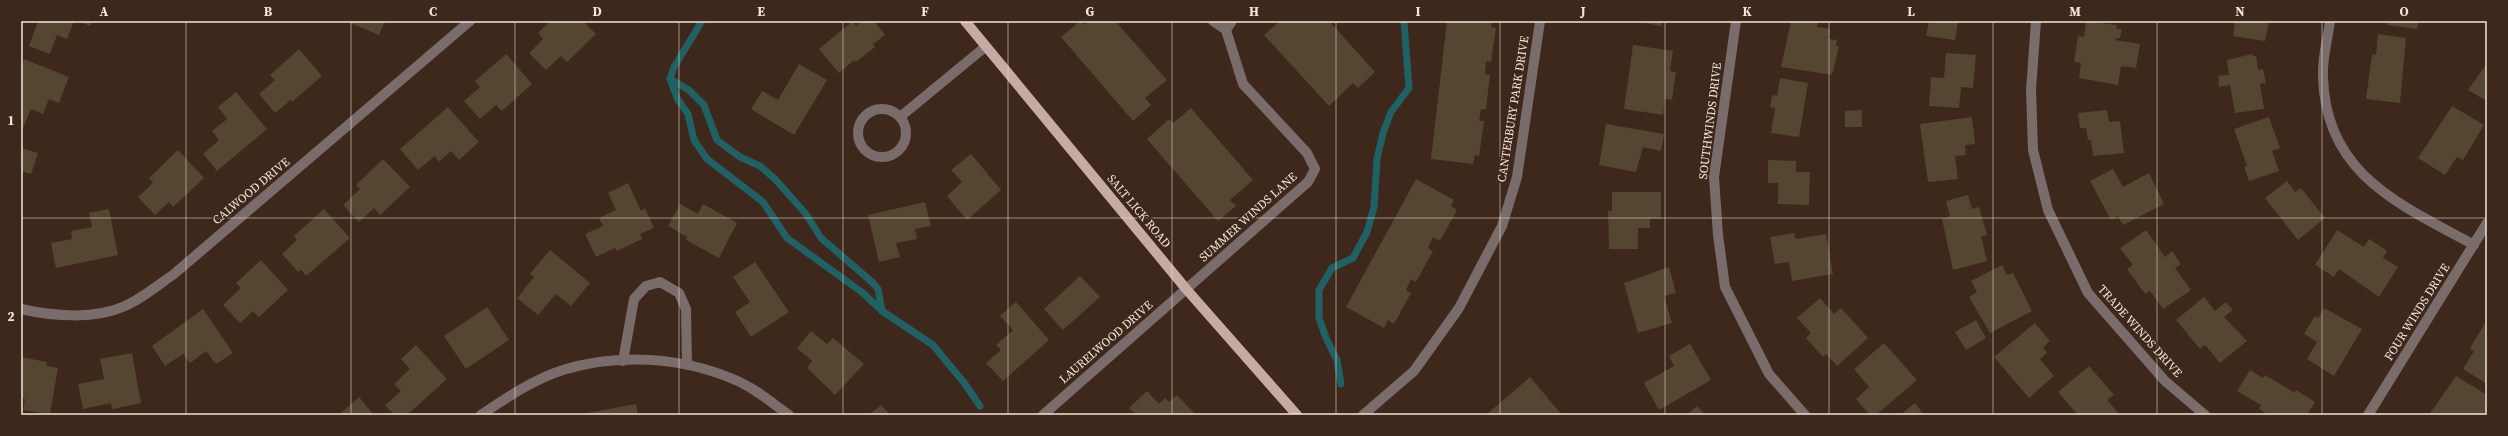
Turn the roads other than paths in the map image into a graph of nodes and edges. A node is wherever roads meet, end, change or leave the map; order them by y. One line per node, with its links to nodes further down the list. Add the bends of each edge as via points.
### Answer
1 (470, 21): 14 (street, CALWOOD DRIVE, via 174,274 148,293 106,313 60,314)
2 (965, 21): 9 (main road, SALT LICK ROAD)
3 (1213, 21): 8 (street)
4 (1540, 21): 21 (street, CANTERBURY PARK DRIVE, via 1516,177 1502,226 1460,308 1414,371)
5 (1736, 21): 22 (street, SOUTHWINDS DRIVE, via 1714,177 1725,287 1769,374)
6 (2036, 21): 23 (street, TRADE WINDS DRIVE, via 2031,90 2033,150 2048,210 2088,293 2165,381)
7 (2330, 21): 12 (street, via 2322,75 2327,113 2340,146 2366,179 2396,202)
8 (1229, 26): 13 (street, SUMMER WINDS LANE, via 1243,84 1307,153 1315,169 1308,182)
9 (986, 46): 10 (street); 13 (main road, SALT LICK ROAD)
10 (900, 117): 10 (street, via 890,110 878,109 864,117 860,123 859,138 867,151 880,157 888,156 901,148 906,132)
11 (2487, 223): 12 (street, FOUR WINDS DRIVE)
12 (2474, 245): 24 (street, FOUR WINDS DRIVE)
13 (1187, 290): 19 (street, LAURELWOOD DRIVE); 20 (main road, SALT LICK ROAD)
14 (21, 309)
15 (623, 361): 16 (street, via 668,361); 16 (street, via 634,300 646,286 660,282 679,292 686,309); 17 (street, via 563,370 514,393)
16 (686, 365): 18 (street, via 734,379)
17 (481, 415)
18 (789, 415)
19 (1043, 415)
20 (1297, 415)
21 (1363, 415)
22 (1806, 415)
23 (2204, 415)
24 (2368, 415)

